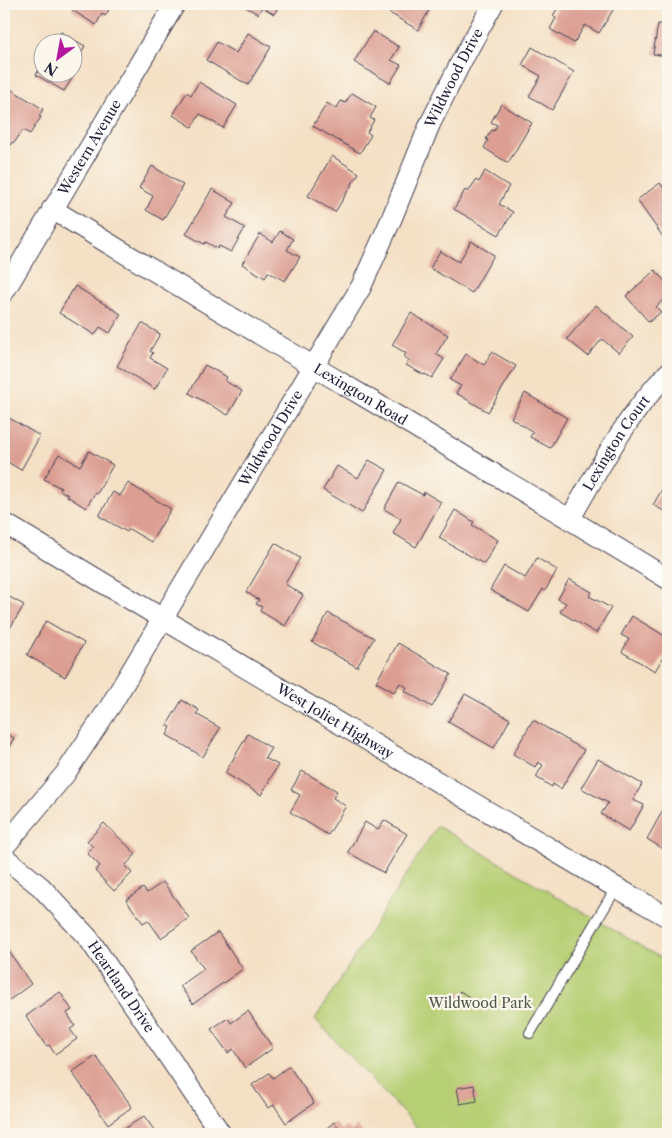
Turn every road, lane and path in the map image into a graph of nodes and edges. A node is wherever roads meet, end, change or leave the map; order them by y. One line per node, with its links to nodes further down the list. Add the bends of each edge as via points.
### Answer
1 (175, 4): 3 (street, Western Avenue)
2 (493, 4): 5 (street, Wildwood Drive, via 430,124 361,287)
3 (52, 209): 4 (street, Western Avenue); 5 (street, Lexington Road)
4 (4, 292)
5 (314, 367): 7 (street, Lexington Road); 10 (street, Wildwood Drive)
6 (668, 373): 7 (street, Lexington Court, via 641,403)
7 (570, 519): 9 (street, Lexington Road)
8 (4, 523): 10 (street, West Joliet Highway)
9 (668, 579)
10 (163, 619): 11 (street, Wildwood Drive, via 65,774); 13 (street, West Joliet Highway)
11 (4, 847)
12 (4, 857): 16 (street, Heartland Drive, via 41,887 89,939)
13 (616, 888): 14 (street, West Joliet Highway); 15 (lane)
14 (668, 917)
15 (530, 1033)
16 (221, 1134)

